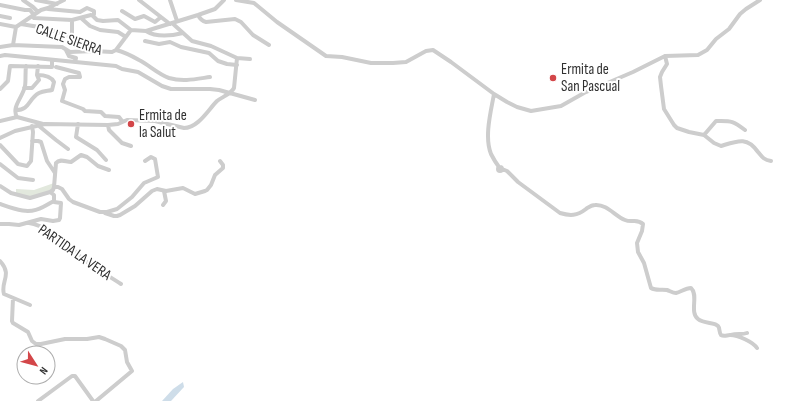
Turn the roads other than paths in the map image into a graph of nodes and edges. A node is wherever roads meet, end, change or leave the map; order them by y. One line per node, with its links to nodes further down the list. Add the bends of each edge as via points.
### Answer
1 (23, 0): 13 (street, via 33,7)
2 (36, 0): 9 (street)
3 (64, 0): 9 (street)
4 (170, 0): 22 (street)
5 (224, 0): 14 (street, via 215,9)
6 (236, 0): 57 (street, via 254,3 326,56 371,63 393,63 406,62 433,50)
7 (760, 0): 43 (street, via 740,14 729,29 707,50 698,55)
8 (142, 1): 17 (street)
9 (58, 4): 11 (street)
10 (0, 5): 13 (street, via 30,10)
11 (48, 8): 13 (street); 16 (street, via 80,12 87,8 94,11)
12 (122, 11): 17 (street, via 135,19 144,16 155,22)
13 (35, 14): 19 (street, via 34,18); 25 (street)
14 (198, 15): 22 (street); 37 (street, via 206,22 235,19)
15 (0, 16): 18 (street)
16 (93, 16): 20 (street); 28 (street, via 102,21 118,20)
17 (161, 17): 23 (street)
18 (10, 18)
19 (50, 18): 21 (street); 27 (street)
20 (81, 18): 21 (street); 33 (street, via 90,26 118,32)
21 (72, 20): 32 (street)
22 (177, 21): 23 (street)
23 (171, 23): 29 (street); 30 (street)
24 (0, 24): 26 (street)
25 (21, 24): 26 (street); 27 (street, CALLE SIERRA)
26 (16, 27): 35 (street)
27 (48, 29): 32 (street, CALLE SIERRA)
28 (131, 30): 29 (street); 33 (street)
29 (146, 31): 31 (street)
30 (183, 33): 31 (street); 44 (street, via 192,41 211,46)
31 (158, 35): 36 (street)
32 (72, 37): 41 (street, CALLE SIERRA, via 92,44)
33 (126, 37): 40 (street)
34 (144, 41): 36 (street)
35 (13, 44): 38 (street); 39 (street)
36 (159, 44): 48 (street, via 170,42 209,53 218,61)
37 (269, 46)
38 (0, 47)
39 (65, 49): 41 (street, via 70,52); 47 (street, via 69,56 76,58)
40 (116, 50): 41 (street, CALLE SIERRA); 53 (street, CALLE SIERRA, via 167,77 178,80)
41 (94, 51)
42 (0, 56): 46 (street)
43 (665, 56): 57 (street, via 561,106 531,111 517,107); 70 (street, via 667,64 660,77 664,109 677,128)
44 (237, 58): 45 (street); 48 (street)
45 (250, 59)
46 (52, 60): 47 (street); 51 (street)
47 (75, 62): 56 (street, via 116,66 122,70 138,72 171,89)
48 (237, 65): 56 (street, via 234,88)
49 (26, 66): 50 (street); 54 (street); 55 (street, via 10,66 8,81)
50 (38, 66): 51 (street); 52 (street)
51 (54, 67): 63 (street, via 79,73 80,77 65,79 62,101 85,111 119,117)
52 (37, 75): 54 (street, via 39,80 32,88); 59 (street, via 52,80 53,89 37,95 24,109)
53 (210, 77)
54 (24, 88): 59 (street)
55 (0, 89)
56 (230, 92): 58 (street); 63 (street, via 188,128 155,120)
57 (494, 94): 100 (street, via 488,136 490,153 500,168 565,215 579,214 594,205 602,206 626,221 641,222 643,224 637,243 638,252 651,288 674,293 691,288 694,290 696,318 717,325 722,335)
58 (255, 100)
59 (16, 110): 60 (street)
60 (17, 117): 61 (street); 62 (street)
61 (0, 121)
62 (31, 121): 64 (street); 68 (street)
63 (122, 121): 66 (street)
64 (46, 124): 65 (street); 67 (street)
65 (78, 124): 66 (street); 76 (street, via 76,137 97,150)
66 (108, 125): 74 (street, via 109,130 122,143)
67 (39, 126): 68 (street); 75 (street)
68 (32, 127): 71 (street); 72 (street)
69 (745, 130): 70 (street, via 732,121 716,121)
70 (704, 136): 79 (street, via 721,146 733,141 749,142 763,158)
71 (0, 138)
72 (32, 141): 73 (street, via 31,161 27,166 18,164); 82 (street, via 41,142 47,161)
73 (0, 145)
74 (131, 146)
75 (68, 149)
76 (106, 160)
77 (145, 161): 91 (street, via 151,157 155,159 158,177 144,183 117,210)
78 (220, 161): 86 (street, via 224,165 223,168 214,176 207,190 195,194 183,188)
79 (771, 161)
80 (0, 164): 83 (street, via 18,178)
81 (109, 170): 82 (street, via 81,155 71,162 57,161)
82 (55, 173): 85 (street)
83 (33, 180)
84 (0, 186): 87 (street, via 11,193 30,198)
85 (54, 186): 87 (street); 91 (street, via 62,189 71,201)
86 (164, 191): 90 (street, via 166,200); 91 (street, via 152,191 135,206 117,216)
87 (50, 192): 88 (street, via 54,194)
88 (54, 201): 89 (street, via 42,208 26,212); 92 (street, via 61,203 59,220 38,220)
89 (0, 204)
90 (163, 205)
91 (100, 212)
92 (29, 223): 93 (street); 95 (street, PARTIDA LA VERA, via 42,226 65,241 84,260)
93 (0, 224)
94 (0, 261): 96 (street, via 6,274)
95 (121, 284)
96 (1, 291): 97 (street)
97 (13, 298): 98 (street); 104 (street, via 12,321 28,332 36,344 99,337 125,350 132,371)
98 (30, 305)
99 (747, 333): 100 (street)
100 (731, 335): 101 (street, via 752,342)
101 (757, 348)
102 (38, 401): 103 (street, via 75,376)
103 (93, 401)
104 (96, 401)

